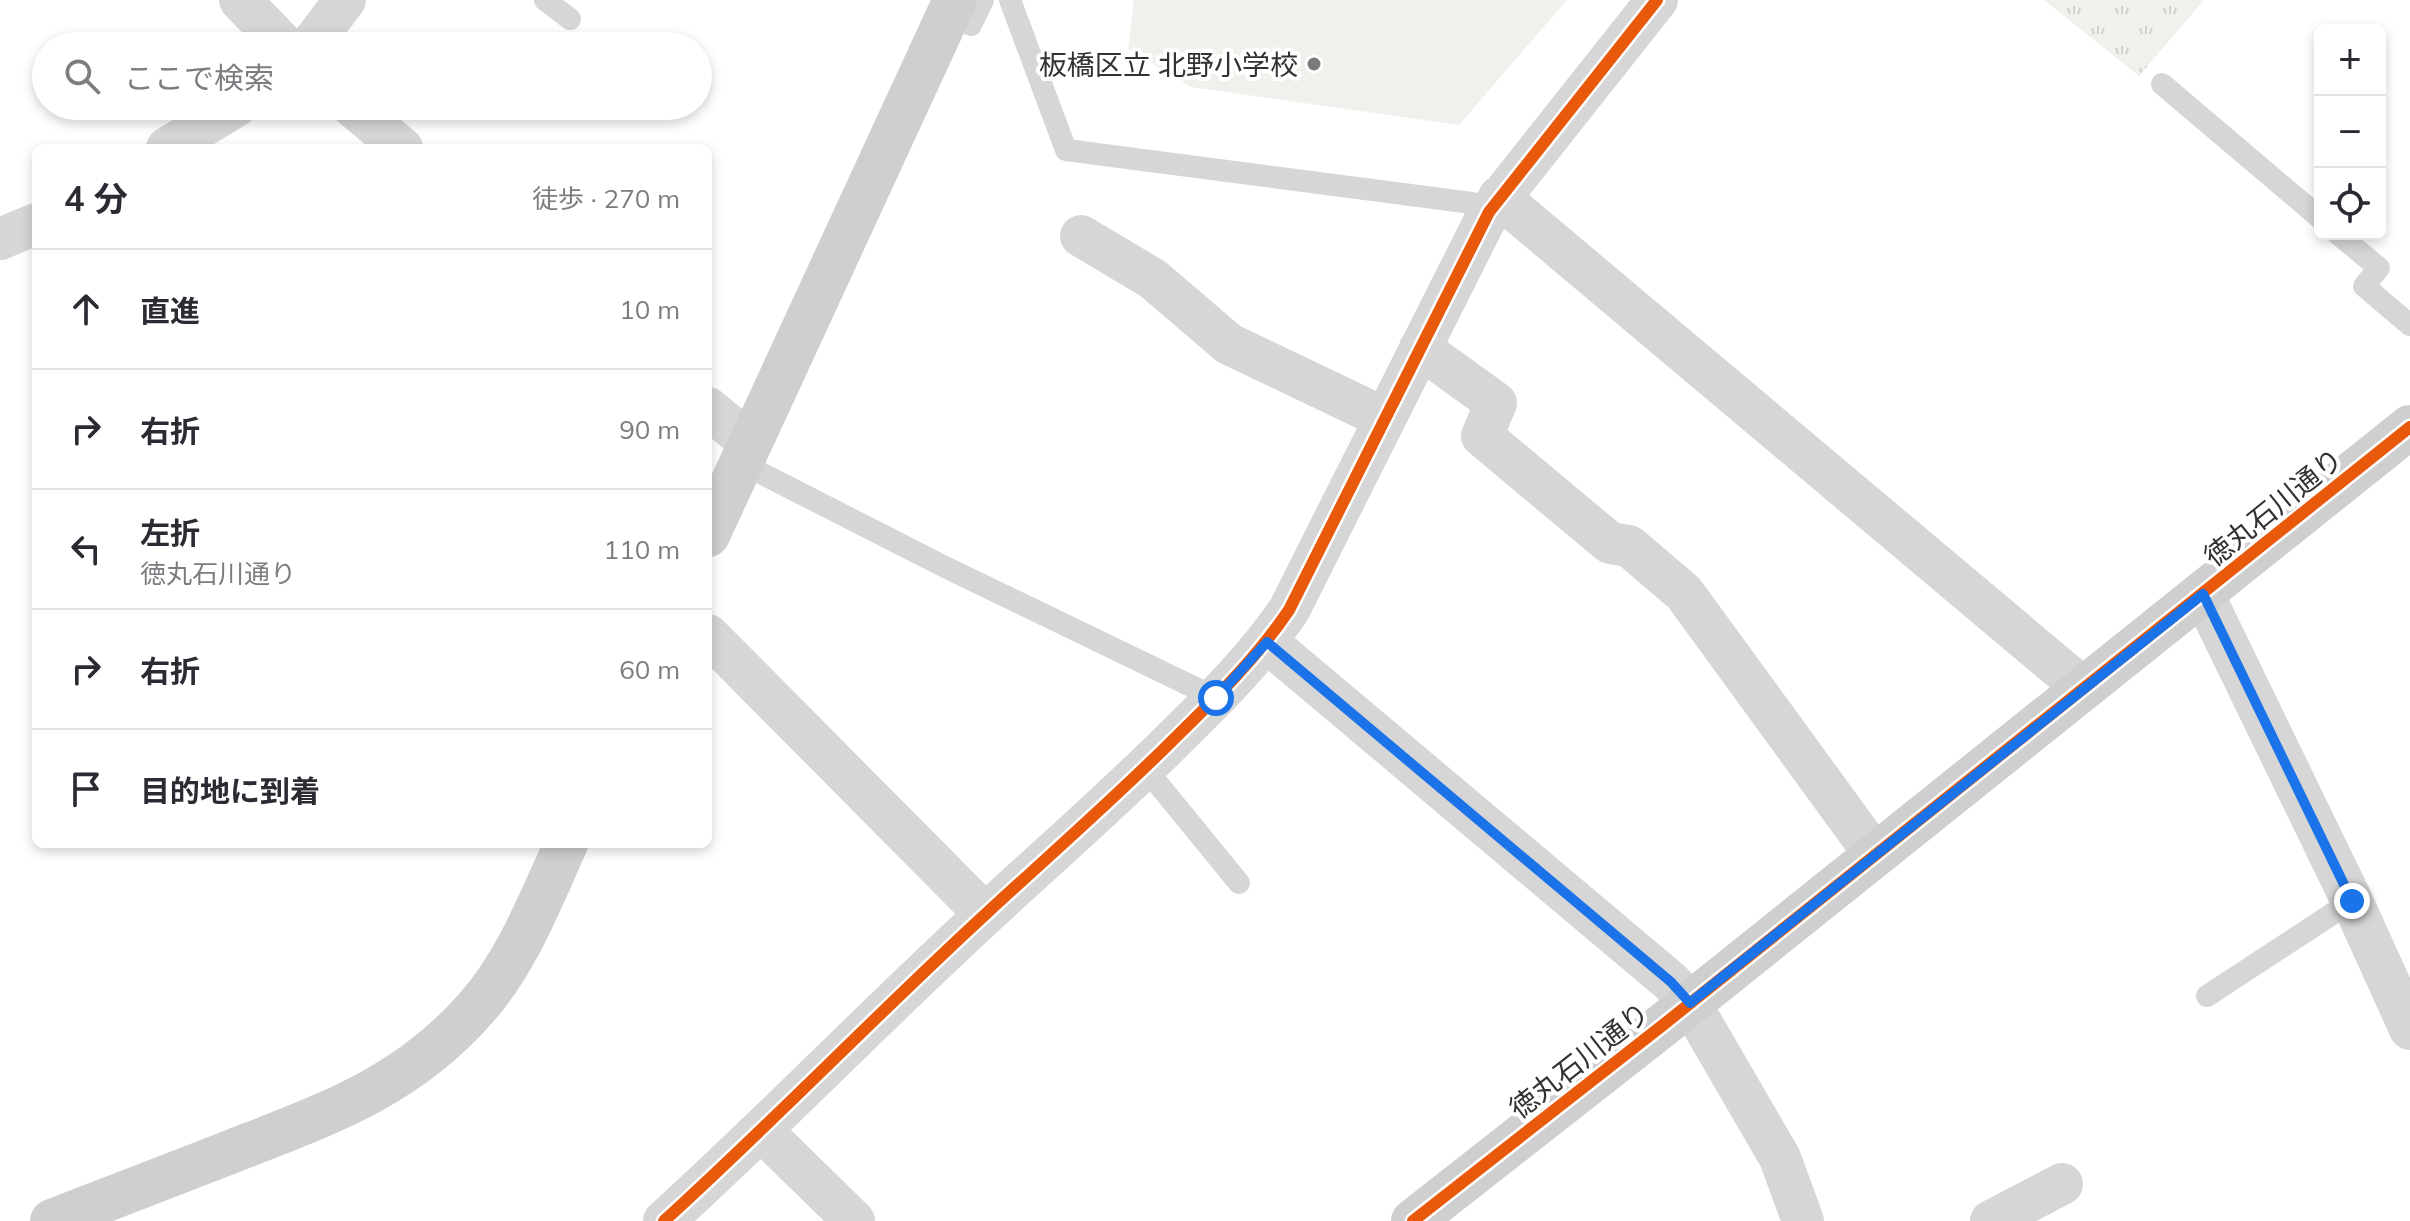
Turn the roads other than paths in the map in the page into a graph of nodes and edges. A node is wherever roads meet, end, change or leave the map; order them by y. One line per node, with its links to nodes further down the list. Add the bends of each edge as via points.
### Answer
1 (240, 0): 8 (street)
2 (345, 0): 9 (street)
3 (545, 0): 7 (lane)
4 (1010, 0): 15 (lane, via 1066,150)
5 (1657, 0): 15 (street)
6 (962, 5): 26 (street)
7 (570, 19)
8 (271, 32)
9 (321, 32)
10 (2162, 84): 16 (lane)
11 (213, 120): 13 (street)
12 (369, 120): 14 (street)
13 (174, 144)
14 (397, 144)
15 (1494, 205): 22 (street); 31 (street)
16 (2314, 213)
17 (32, 226): 19 (street)
18 (1081, 236): 24 (street, via 1153,279 1229,344)
19 (0, 239)
20 (2345, 240): 21 (lane, via 2379,268 2364,286)
21 (2410, 325)
22 (1420, 348): 24 (street); 35 (street, via 1496,403 1482,436 1610,543 1629,546 1684,593)
23 (712, 413): 26 (street)
24 (1384, 418): 30 (street, via 1289,610)
25 (2410, 427): 28 (street, 徳丸石川通り)
26 (745, 453): 27 (street); 32 (lane, via 945,567)
27 (712, 526)
28 (2203, 594): 31 (street, 徳丸石川通り); 37 (street)
29 (712, 639): 38 (street)
30 (1267, 642): 32 (street); 40 (street)
31 (2083, 688): 35 (street, 徳丸石川通り)
32 (1216, 698): 33 (street)
33 (1145, 768): 36 (lane); 38 (street)
34 (564, 848): 44 (street, via 508,964 478,1007 438,1047 344,1108)
35 (1875, 855): 40 (street, 徳丸石川通り)
36 (1239, 883)
37 (2352, 901): 39 (lane); 41 (street)
38 (985, 914): 42 (street)
39 (2207, 996)
40 (1690, 1003): 47 (street, 徳丸石川通り); 48 (street, via 1780,1158)
41 (2410, 1029)
42 (762, 1131): 45 (street); 46 (street)
43 (2062, 1184): 49 (street)
44 (52, 1221)
45 (664, 1221)
46 (854, 1221)
47 (1413, 1221)
48 (1803, 1221)
49 (1991, 1221)

